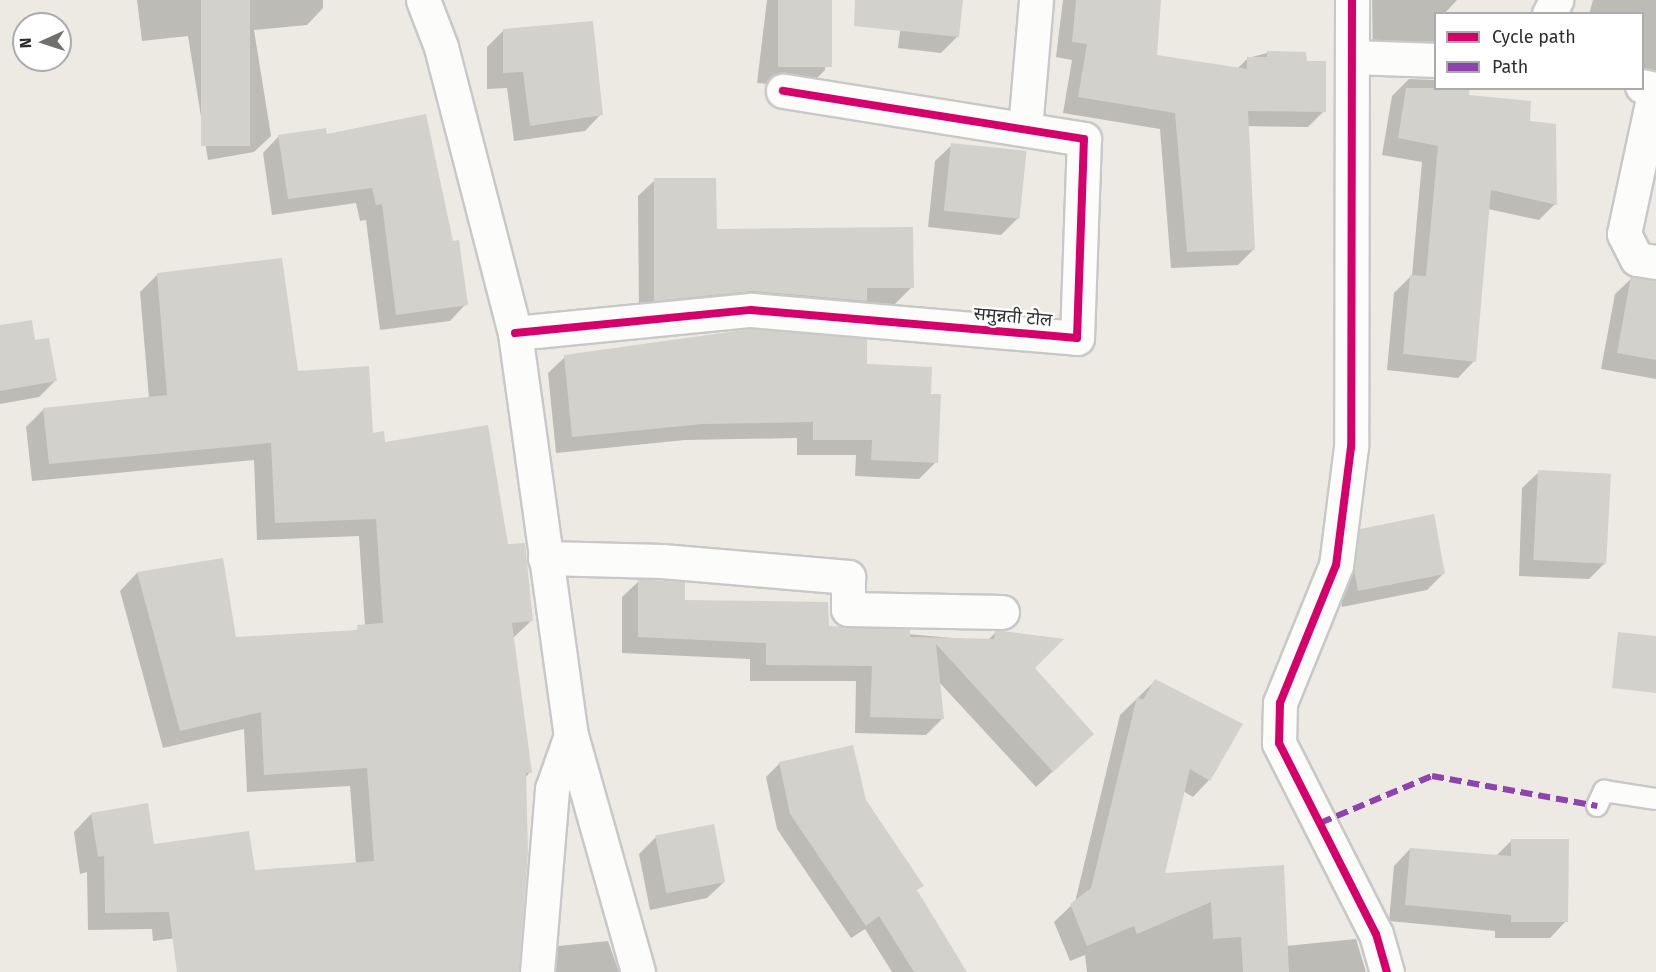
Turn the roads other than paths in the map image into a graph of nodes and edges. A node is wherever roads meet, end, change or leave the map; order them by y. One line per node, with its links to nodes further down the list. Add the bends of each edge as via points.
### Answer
1 (423, 0): 10 (street, via 441,47)
2 (1036, 0): 8 (street)
3 (1352, 0): 4 (street)
4 (1354, 57): 5 (street); 18 (street, via 1348,267 1351,447 1346,497 1336,565 1280,703 1279,743 1376,934)
5 (1434, 60)
6 (1644, 86): 9 (street, via 1655,89 1624,234 1638,259)
7 (783, 91): 8 (street, समुन्नती टोल)
8 (1026, 129): 10 (street, समुन्नती टोल, via 1084,139 1077,338 752,310)
9 (1656, 262)
10 (515, 333): 11 (street, via 528,394)
11 (545, 558): 12 (street, via 662,561 848,577 848,609); 13 (street)
12 (1002, 612)
13 (571, 735): 16 (street, via 552,789); 17 (street)
14 (1656, 799): 15 (lane, via 1604,791)
15 (1597, 806)
16 (537, 972)
17 (638, 972)
18 (1387, 972)

